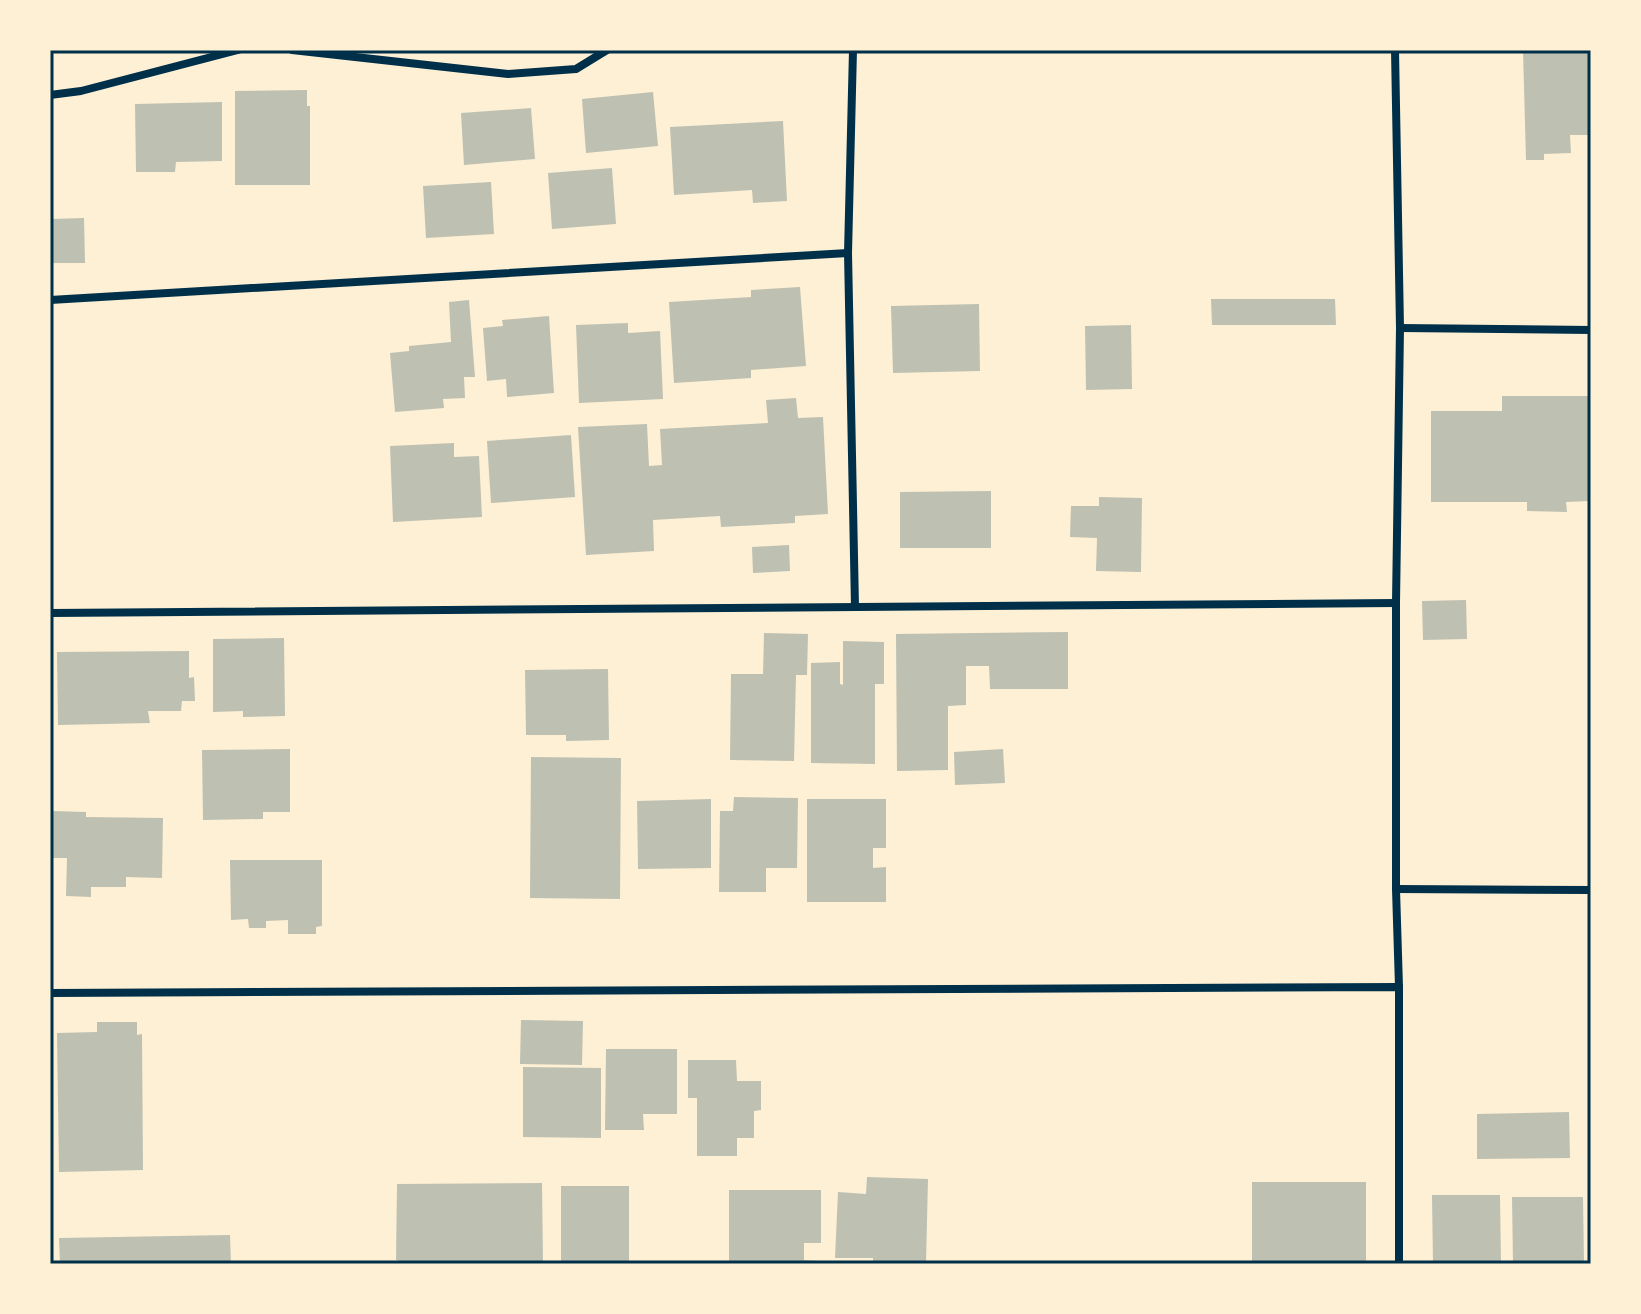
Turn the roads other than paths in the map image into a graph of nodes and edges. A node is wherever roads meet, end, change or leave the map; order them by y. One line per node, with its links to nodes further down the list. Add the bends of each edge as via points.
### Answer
1 (238, 50): 6 (street)
2 (292, 50): 3 (street, via 508,74 576,69)
3 (607, 50)
4 (853, 50): 7 (street)
5 (1395, 50): 9 (street)
6 (50, 95)
7 (848, 253): 8 (street); 12 (street)
8 (50, 300)
9 (1400, 328): 10 (street); 11 (street)
10 (1591, 330)
11 (1396, 603): 12 (street); 14 (street)
12 (855, 607): 13 (street)
13 (50, 613)
14 (1396, 889): 15 (street); 16 (street)
15 (1591, 890)
16 (1399, 987): 17 (street); 18 (street)
17 (50, 993)
18 (1399, 1264)

